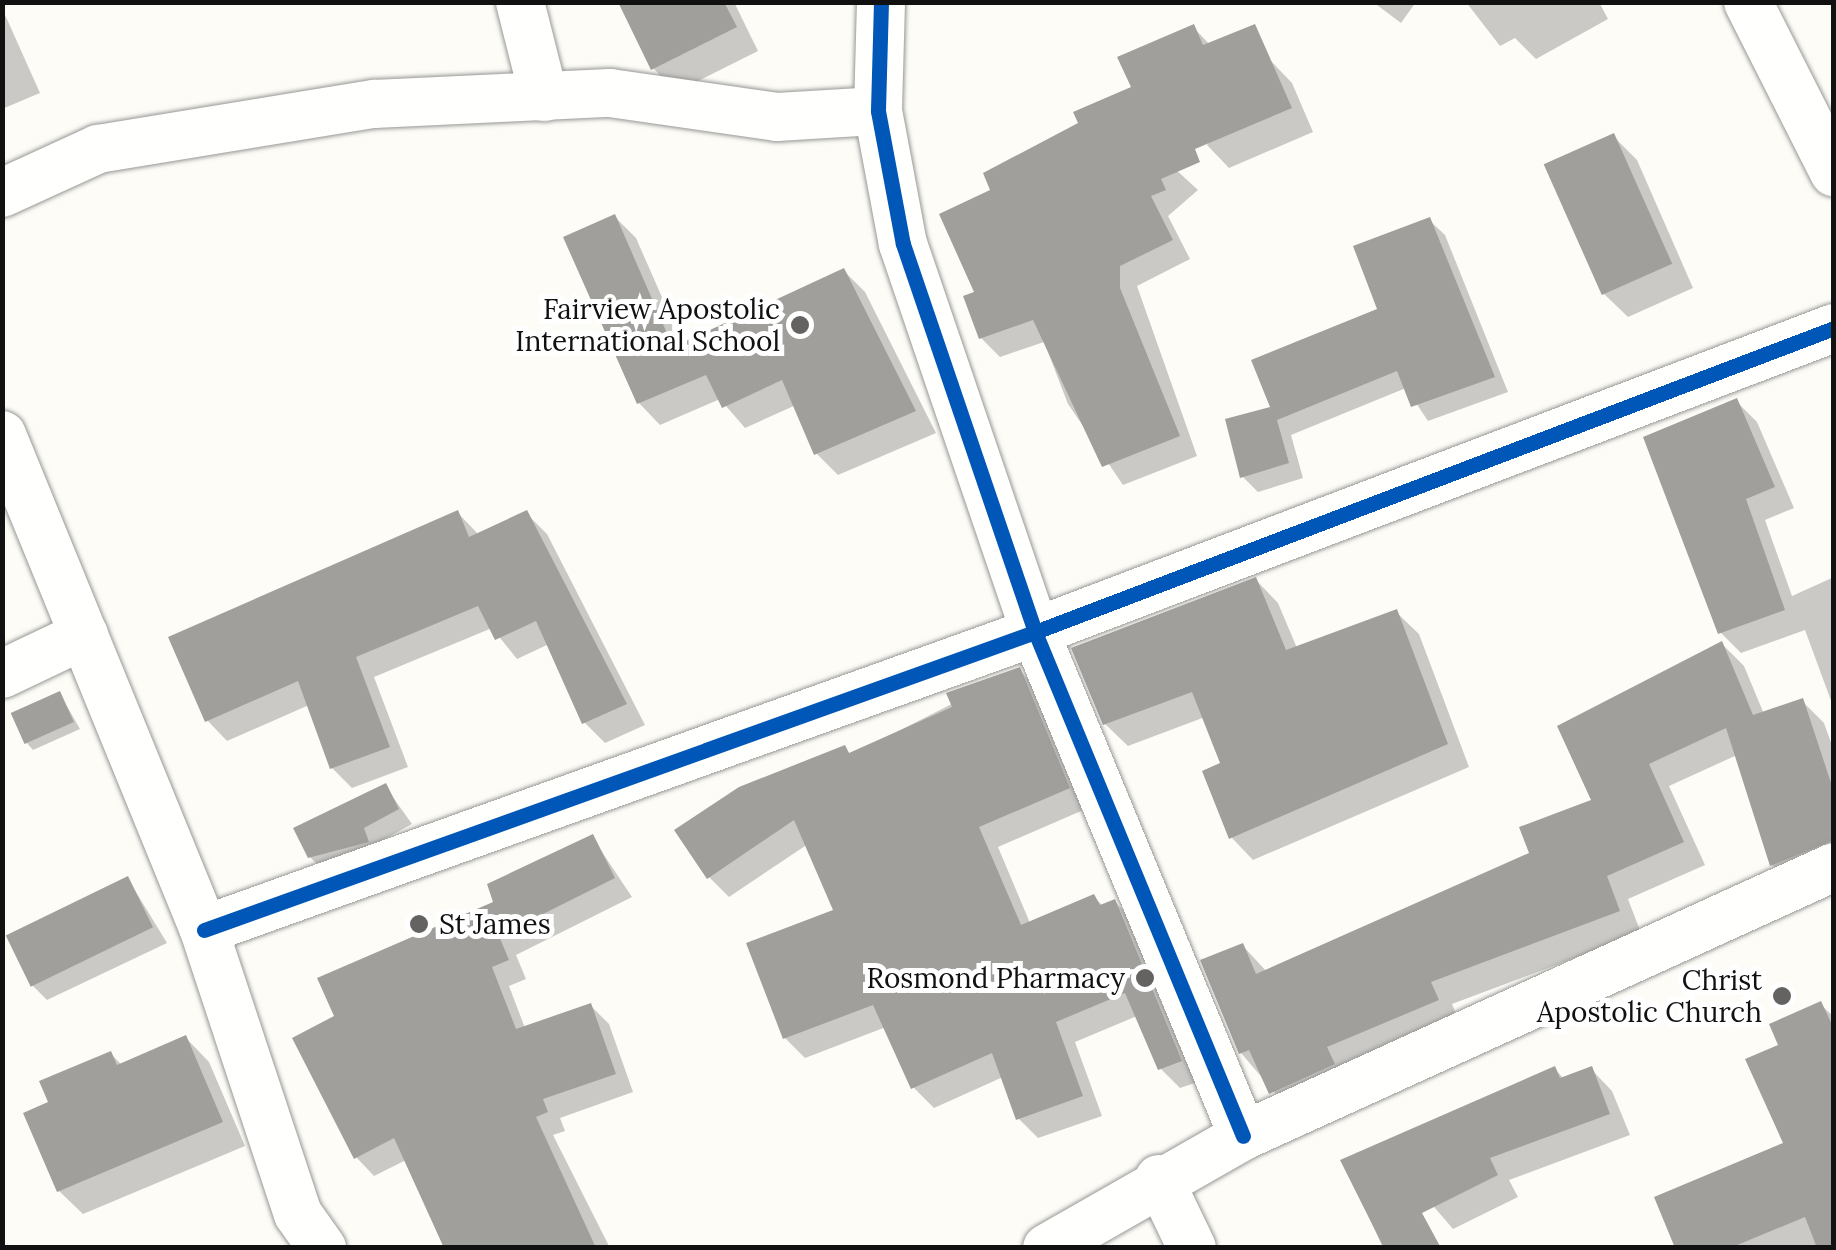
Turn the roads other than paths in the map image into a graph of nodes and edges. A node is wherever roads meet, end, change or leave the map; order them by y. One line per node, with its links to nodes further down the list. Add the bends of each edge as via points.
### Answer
1 (520, 2): 4 (street)
2 (881, 2): 5 (street)
3 (1748, 2): 6 (street)
4 (544, 97): 5 (street, via 610,93 776,117); 8 (street, via 374,104 98,149)
5 (878, 111): 11 (street, via 902,244)
6 (1824, 125): 7 (street)
7 (1834, 172)
8 (2, 193)
9 (1834, 328): 11 (street)
10 (2, 435): 12 (street)
11 (1035, 632): 15 (street); 16 (street)
12 (84, 635): 13 (street); 15 (street)
13 (2, 674)
14 (1834, 867): 16 (street)
15 (204, 930): 18 (street, via 298,1214)
16 (1242, 1136): 17 (street)
17 (1159, 1179): 19 (street); 20 (street)
18 (322, 1248)
19 (1047, 1248)
20 (1192, 1248)

